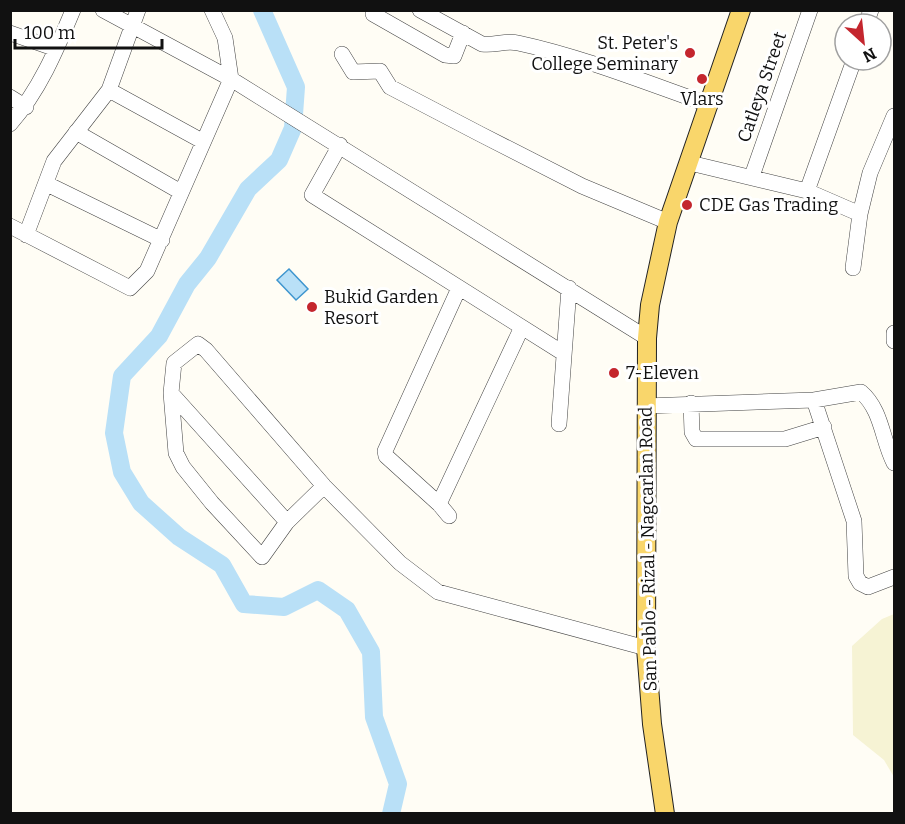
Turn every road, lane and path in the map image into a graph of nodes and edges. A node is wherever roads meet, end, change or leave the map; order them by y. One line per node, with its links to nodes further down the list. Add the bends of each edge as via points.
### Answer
1 (73, 10): 11 (street)
2 (103, 10): 8 (street)
3 (212, 10): 14 (street, via 225,38)
4 (420, 10): 10 (street)
5 (741, 10): 17 (main road, San Pablo - Rizal - Nagcarlan Road)
6 (810, 10): 25 (street, Catleya Street)
7 (373, 14): 10 (street, via 445,55 454,56)
8 (135, 17): 14 (street); 15 (street)
9 (10, 33): 11 (street)
10 (463, 33): 17 (street, via 492,46 504,41 553,51)
11 (56, 49): 18 (street)
12 (342, 54): 30 (street, via 353,72 380,70 390,87 450,119 582,186)
13 (850, 72): 28 (street)
14 (231, 79): 22 (street); 23 (street)
15 (109, 90): 21 (street); 22 (street)
16 (10, 97): 18 (street)
17 (710, 105): 24 (main road, San Pablo - Rizal - Nagcarlan Road)
18 (26, 106): 20 (street)
19 (894, 116): 29 (street, via 870,173)
20 (10, 124)
21 (76, 132): 26 (street, via 54,160); 27 (street)
22 (202, 141): 27 (street)
23 (340, 145): 35 (street, via 312,195); 36 (street)
24 (690, 163): 25 (street); 30 (main road, San Pablo - Rizal - Nagcarlan Road)
25 (752, 176): 28 (street)
26 (47, 184): 32 (street); 33 (street)
27 (180, 191): 33 (street)
28 (807, 191): 29 (street)
29 (860, 214): 34 (street)
30 (668, 222): 39 (main road, San Pablo - Rizal - Nagcarlan Road)
31 (10, 226): 32 (street)
32 (26, 235): 33 (street, via 130,288 147,271)
33 (162, 240)
34 (853, 268)
35 (459, 288): 37 (street); 37 (street, via 385,451 444,510)
36 (569, 288): 39 (street); 41 (street)
37 (521, 328): 41 (street)
38 (894, 333): 40 (street)
39 (647, 338): 45 (main road, San Pablo - Rizal - Nagcarlan Road)
40 (894, 341)
41 (563, 353): 46 (street)
42 (171, 393): 49 (street, via 174,363 198,344); 50 (street); 50 (street, via 176,453 212,503 262,556)
43 (814, 400): 44 (street); 47 (street); 48 (street, via 861,392 877,414)
44 (691, 403): 45 (street); 47 (street, via 696,439 785,439)
45 (645, 406): 52 (main road, San Pablo - Rizal - Nagcarlan Road)
46 (559, 424)
47 (824, 427): 51 (street, via 854,522 856,576 868,587)
48 (894, 463)
49 (324, 486): 50 (street); 52 (street, via 400,563 438,592)
50 (287, 522)
51 (894, 577)
52 (646, 648): 53 (main road, San Pablo - Rizal - Nagcarlan Road)
53 (665, 813)

